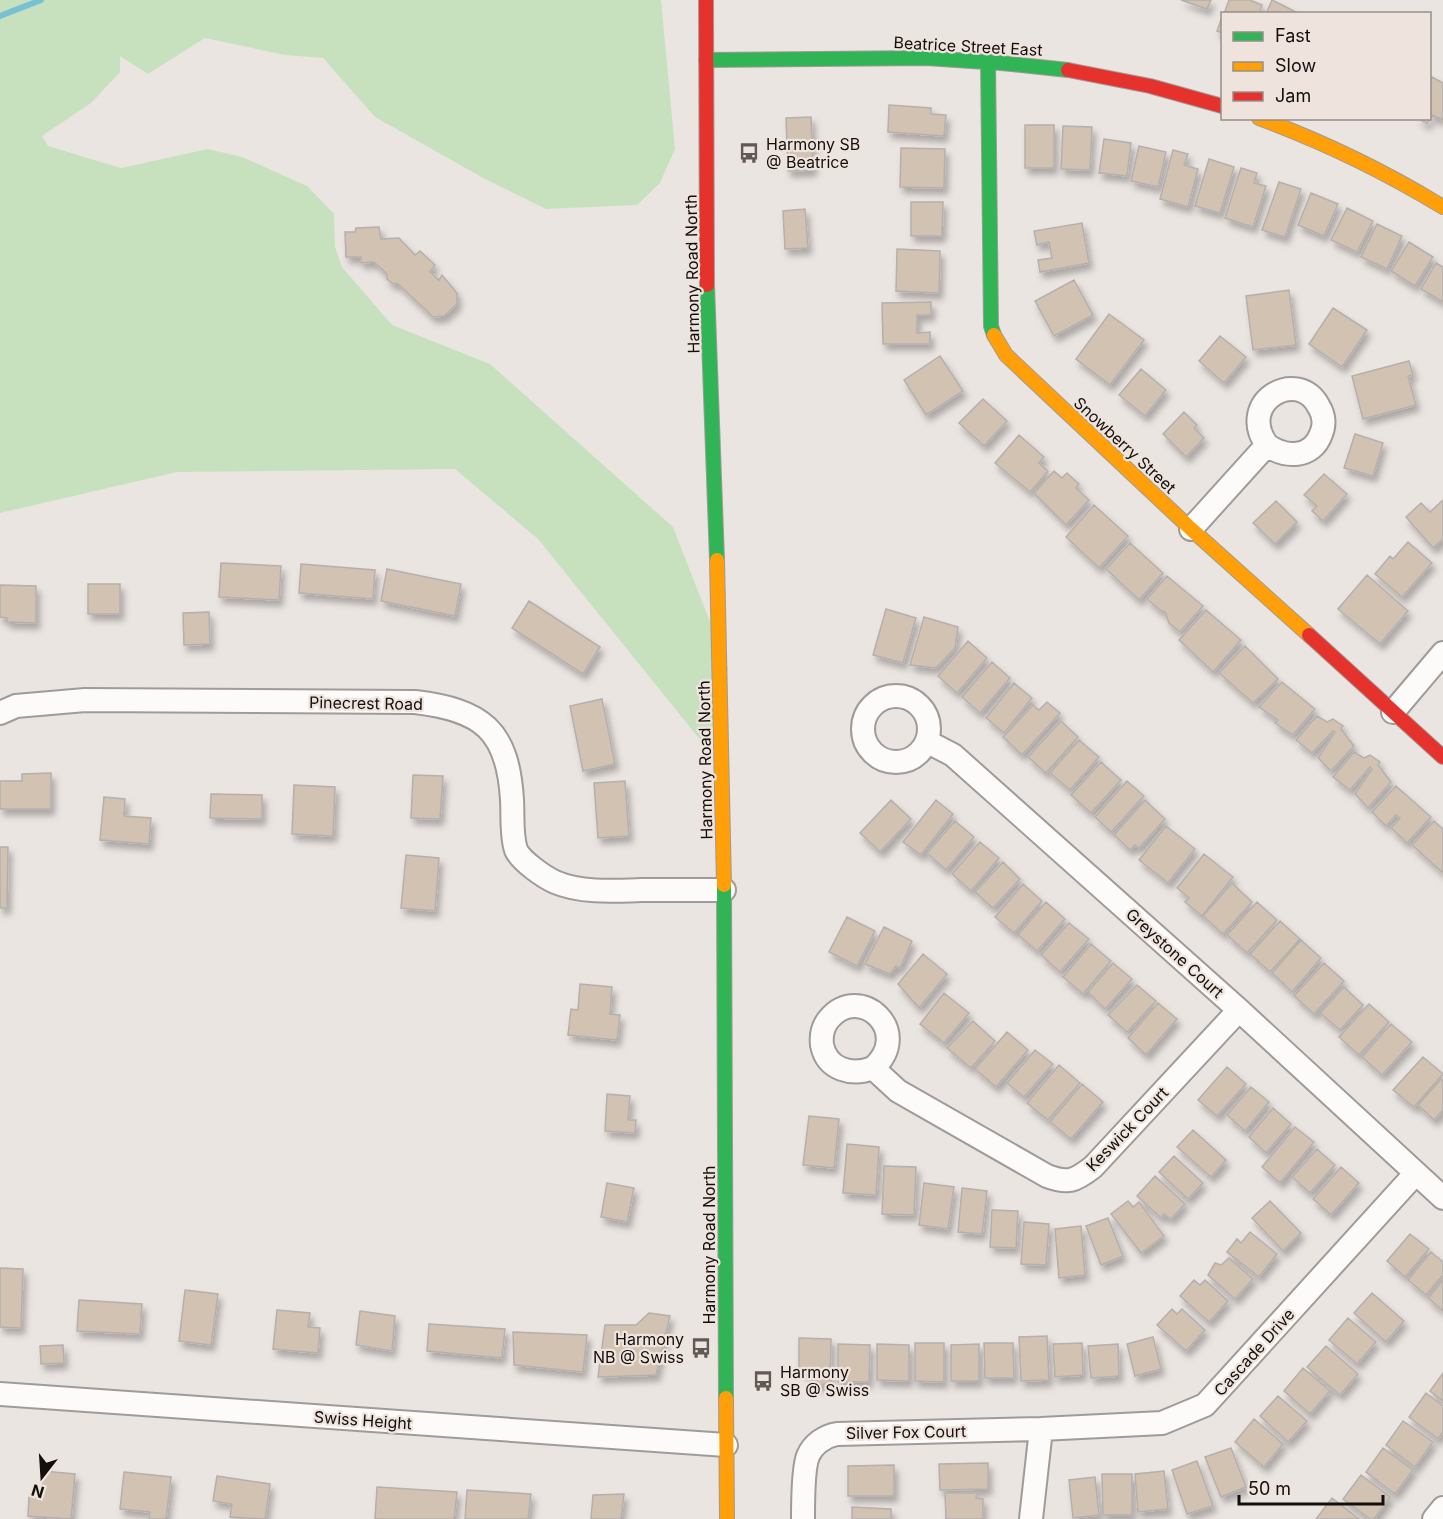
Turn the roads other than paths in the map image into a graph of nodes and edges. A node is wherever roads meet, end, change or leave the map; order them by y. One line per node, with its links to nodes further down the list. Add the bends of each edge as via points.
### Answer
1 (706, 0): 2 (street, Harmony Road North)
2 (706, 60): 3 (street, Beatrice Street East); 14 (street, Harmony Road North, via 707,307 716,508)
3 (988, 61): 4 (street, Beatrice Street East, via 1145,84); 8 (street, Snowberry Street, via 991,326 996,341 1006,355)
4 (1221, 106)
5 (1265, 120): 6 (street, via 1308,135 1401,180)
6 (1443, 207)
7 (1267, 445): 8 (street)
8 (1191, 529): 10 (street, Snowberry Street)
9 (1443, 653): 10 (street)
10 (1393, 712): 13 (street, Snowberry Street)
11 (0, 713): 14 (street, Pinecrest Road, via 16,706 85,700 415,702 444,706 470,714 490,730 503,752 510,778 517,851 533,868 555,882 583,889)
12 (928, 742): 15 (street, Greystone Court, via 954,755)
13 (1443, 757)
14 (724, 890): 21 (street, Harmony Road North)
15 (1239, 1010): 16 (street, Keswick Court, via 1093,1167 1079,1178 1063,1182 898,1091); 17 (street, Greystone Court)
16 (873, 1068)
17 (1416, 1173): 18 (street, Greystone Court); 20 (street, Cascade Drive, via 1206,1405 1162,1423)
18 (1443, 1198)
19 (0, 1394): 21 (street, Swiss Height)
20 (1041, 1429): 24 (street, Silver Fox Court, via 826,1436 808,1456); 25 (street)
21 (726, 1445): 23 (street, Harmony Road North)
22 (1443, 1508): 26 (street)
23 (727, 1519)
24 (803, 1519)
25 (1031, 1519)
26 (1434, 1519)

